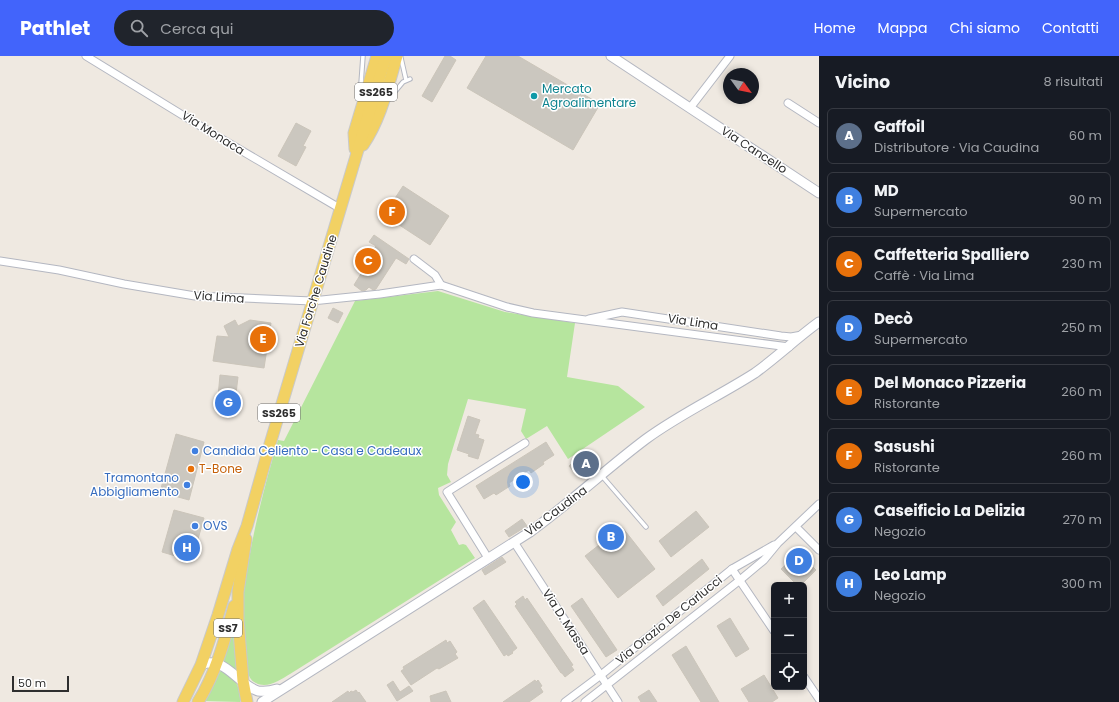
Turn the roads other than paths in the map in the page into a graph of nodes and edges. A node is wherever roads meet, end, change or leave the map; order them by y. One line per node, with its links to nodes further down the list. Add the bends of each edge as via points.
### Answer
1 (86, 56): 16 (street, Via Monaca)
2 (363, 56): 9 (lane)
3 (377, 56): 9 (main road)
4 (386, 56): 14 (main road, Via Forche Caudine / SS265)
5 (397, 56): 12 (main road)
6 (400, 56): 12 (lane, via 408,80 400,85)
7 (611, 56): 11 (main road, Via Cancello)
8 (730, 56): 11 (street)
9 (363, 101): 14 (main road, via 354,133)
10 (788, 103): 13 (street)
11 (690, 108): 15 (main road, Via Cancello)
12 (379, 112): 14 (main road, via 371,133)
13 (819, 123)
14 (356, 155): 16 (main road, Via Forche Caudine / SS265)
15 (819, 193)
16 (341, 209): 20 (main road, Via Forche Caudine / SS265)
17 (414, 259): 19 (street, via 435,275)
18 (0, 260): 20 (street, Via Lima, via 195,296)
19 (441, 285): 20 (street, Via Lima); 21 (street, Via Lima, via 507,307)
20 (312, 301): 30 (main road, Via Forche Caudine / SS265)
21 (583, 320): 23 (street, Via Lima, via 622,312 782,336); 24 (street, Via Lima)
22 (819, 322): 23 (main road, Via Caudina)
23 (804, 334): 25 (main road, Via Caudina)
24 (768, 344): 25 (street, Via Lima); 26 (street, via 774,350)
25 (788, 347): 26 (main road, Via Caudina)
26 (776, 358): 28 (main road, Via Caudina, via 664,427)
27 (525, 444): 36 (street, via 447,492)
28 (602, 475): 31 (lane); 33 (main road, Via Caudina, via 548,519)
29 (819, 504): 32 (street, Via Orazio De Carlucci)
30 (247, 526): 39 (main road, Via Forche Caudine / SS265); 42 (main road, Via Forche Caudine / SS265)
31 (646, 527)
32 (796, 527): 34 (street, Via Orazio De Carlucci); 35 (street)
33 (514, 542): 36 (main road, Via Caudina); 43 (street, Via D. Massa)
34 (778, 542): 37 (street, Via Orazio De Carlucci); 38 (street, Via Orazio De Carlucci, via 764,560)
35 (819, 550)
36 (488, 558): 48 (main road, Via Caudina)
37 (732, 569): 38 (street); 43 (street, Via Orazio De Carlucci)
38 (740, 580): 40 (street); 47 (street, Via Orazio De Carlucci)
39 (238, 592): 41 (main road, SS7); 44 (main road, Via Forche Caudine / SS265)
40 (771, 626)
41 (216, 663): 42 (main road, via 206,662); 44 (main road, Via Caudina); 51 (main road, SS7)
42 (201, 665): 46 (main road, Via Forche Caudine / SS265)
43 (601, 675): 47 (street, Via D. Massa); 54 (street, Via Orazio De Carlucci)
44 (243, 681): 48 (main road, Via Caudina, via 254,689 265,692); 52 (main road, Via Forche Caudine / SS265)
45 (807, 682): 49 (street)
46 (193, 683): 50 (main road, Via Forche Caudine); 51 (main road)
47 (607, 685): 55 (street, Via Orazio De Carlucci); 56 (street, Via D. Massa)
48 (284, 688): 53 (main road, Via Caudina)
49 (819, 700)
50 (183, 702)
51 (199, 702)
52 (247, 702)
53 (262, 702)
54 (564, 702)
55 (586, 702)
56 (618, 702)

